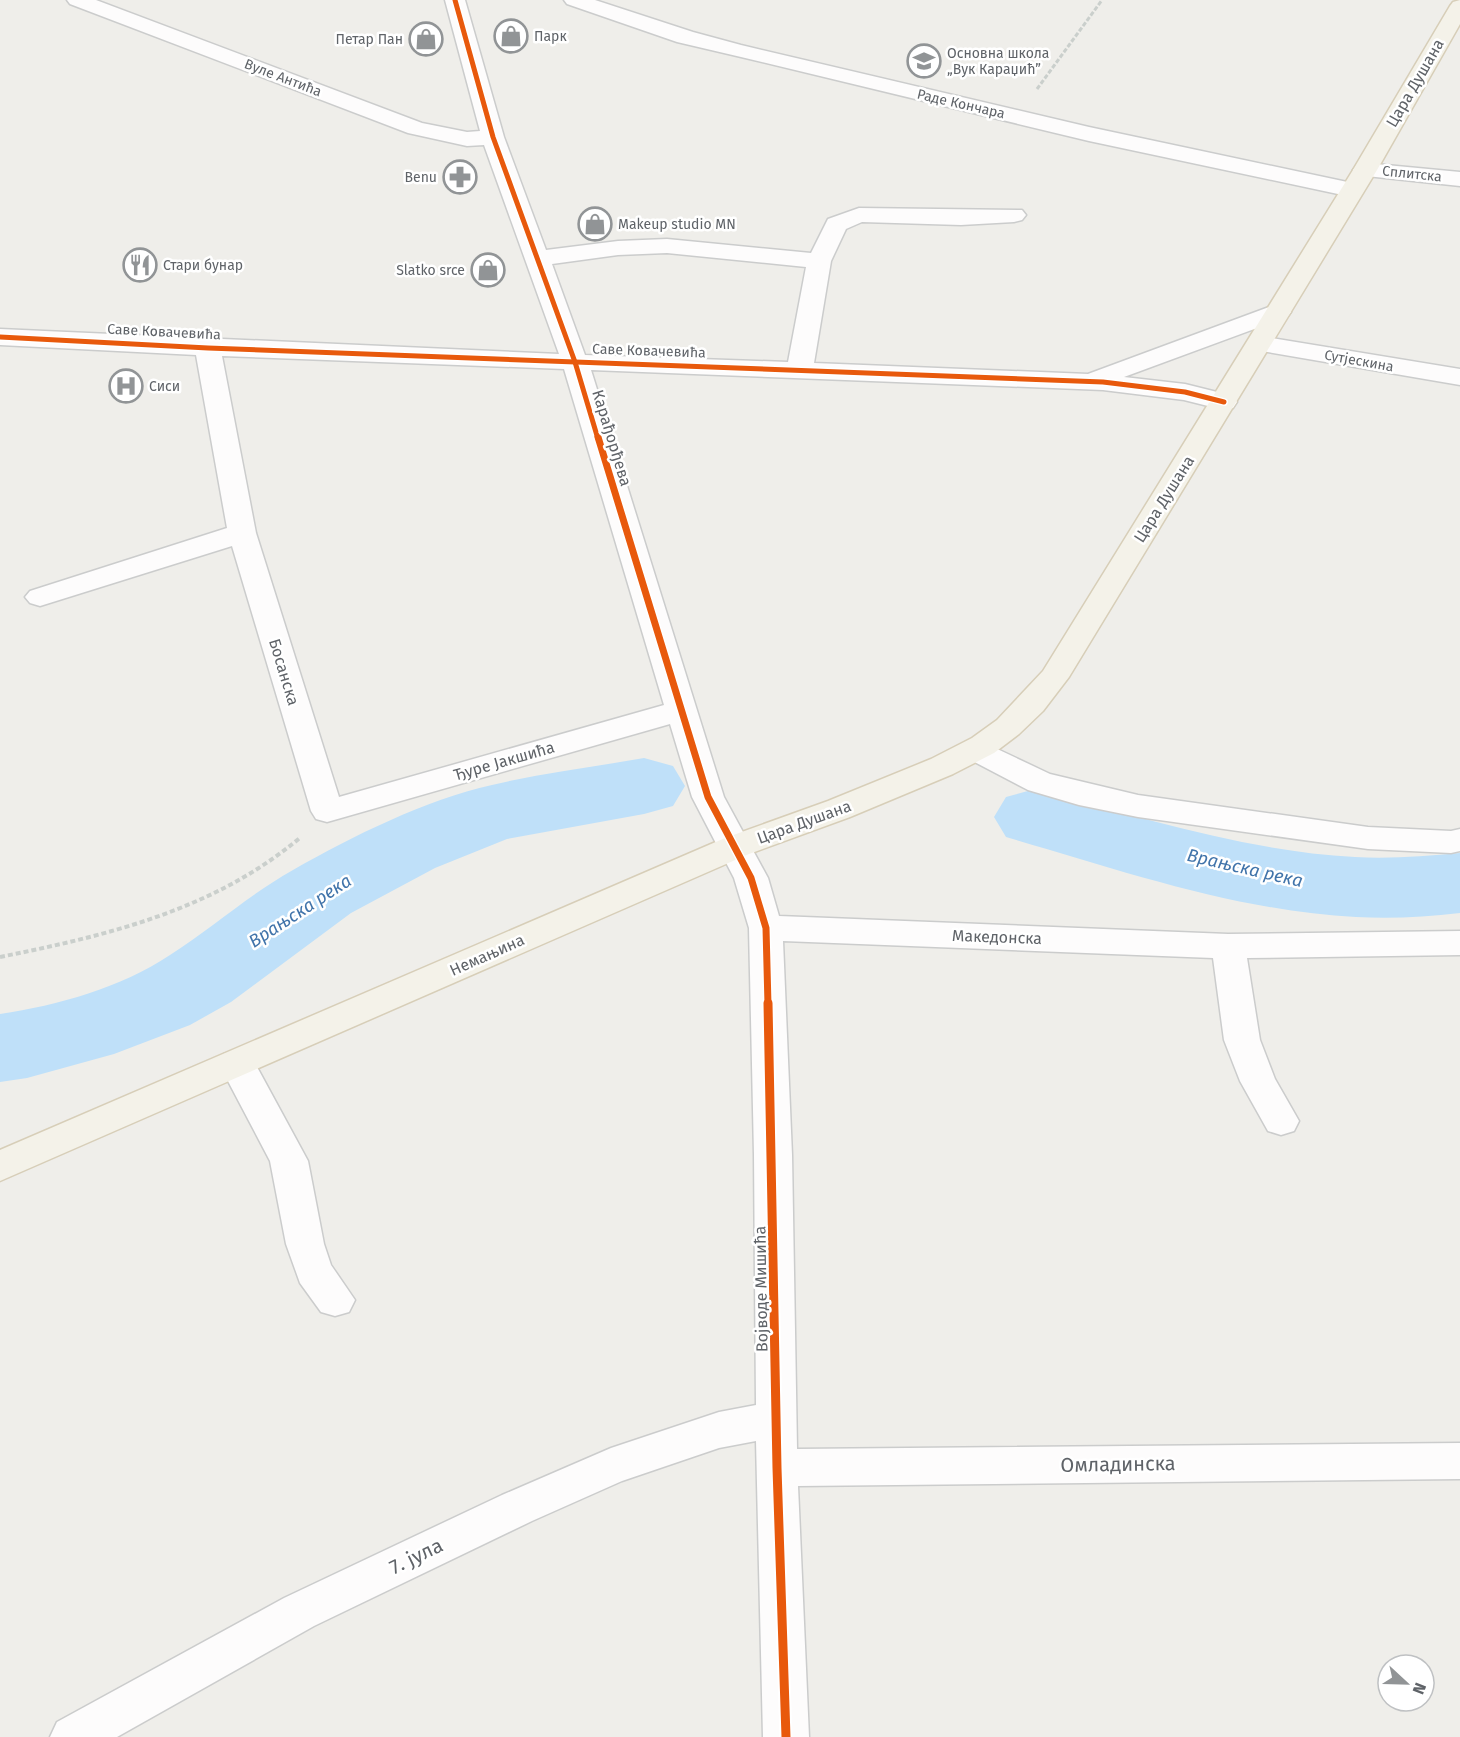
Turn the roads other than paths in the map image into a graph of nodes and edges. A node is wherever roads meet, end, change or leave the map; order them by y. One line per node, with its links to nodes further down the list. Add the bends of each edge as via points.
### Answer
1 (77, 0): 5 (street, Вуле Антића, via 416,128 467,139)
2 (455, 0): 5 (street, Карађорђева)
3 (574, 0): 7 (street, Раде Кончара, via 685,38 1017,116)
4 (1460, 6): 7 (main road, Цара Душана)
5 (493, 137): 9 (street, Карађорђева)
6 (1460, 179): 7 (street, Сплитска)
7 (1358, 180): 11 (main road, Цара Душана)
8 (1014, 215): 10 (street, via 859,215 836,224)
9 (536, 258): 10 (street, via 667,246); 15 (street, Карађорђева)
10 (819, 261): 16 (street)
11 (1278, 312): 13 (main road, Цара Душана); 18 (street)
12 (0, 337): 14 (street, Саве Ковачевића)
13 (1258, 344): 17 (street, Сутјескина); 19 (main road, Цара Душана)
14 (208, 348): 15 (street, Саве Ковачевића); 20 (street, Босанска)
15 (575, 362): 16 (street, Саве Ковачевића); 22 (street, Карађорђева)
16 (800, 369): 18 (street, Саве Ковачевића)
17 (1460, 378)
18 (1086, 381): 19 (street, Саве Ковачевића, via 1154,387)
19 (1224, 402): 23 (main road, Цара Душана, via 1054,677 1033,705)
20 (242, 533): 21 (street); 24 (street, Босанска)
21 (40, 597)
22 (682, 710): 24 (street, Ђуре Јакшића); 26 (street, Карађорђева, via 708,797)
23 (976, 750): 25 (street, via 1039,782 1138,806 1368,838); 26 (main road, Цара Душана, via 837,811)
24 (327, 811)
25 (1460, 840)
26 (736, 846): 27 (street, Војводе Мишића, via 752,878); 30 (main road, Немањина)
27 (766, 928): 29 (street, Македонска); 34 (street, Војводе Мишића)
28 (1460, 943): 29 (street, Македонска)
29 (1228, 946): 31 (street, via 1242,1040 1258,1081)
30 (237, 1064): 32 (main road, Немањина); 33 (street, via 289,1161 314,1272)
31 (1281, 1121)
32 (0, 1166)
33 (336, 1300)
34 (777, 1419): 36 (street, Војводе Мишића); 37 (street, 7. јула, via 719,1430 611,1466 538,1498 299,1612)
35 (1460, 1461): 36 (street, Омладинска)
36 (777, 1468): 38 (street, Војводе Мишића)
37 (73, 1737)
38 (786, 1737)

